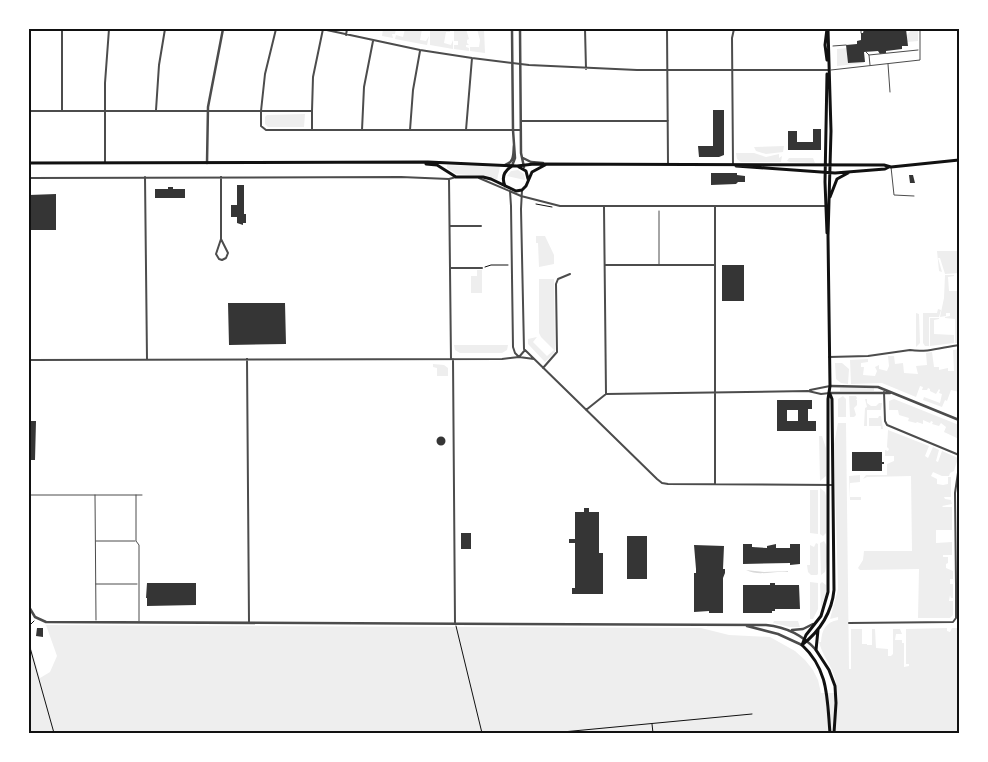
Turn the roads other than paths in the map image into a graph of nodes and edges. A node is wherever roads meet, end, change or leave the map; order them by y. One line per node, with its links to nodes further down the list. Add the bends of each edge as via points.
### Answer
1 (62, 29): 36 (street)
2 (109, 29): 37 (street)
3 (165, 29): 38 (street)
4 (223, 29): 39 (street)
5 (276, 29): 40 (street, via 266,66)
6 (322, 29): 17 (street); 41 (street, via 313,77)
7 (347, 29): 17 (street)
8 (512, 29): 26 (street)
9 (520, 29): 28 (street)
10 (585, 29): 30 (street)
11 (667, 29): 32 (street)
12 (734, 29): 31 (street)
13 (827, 29): 33 (main road)
14 (864, 29): 16 (street)
15 (920, 29): 22 (street)
16 (862, 33)
17 (346, 35): 18 (street)
18 (372, 41): 21 (street); 45 (street, via 364,87)
19 (846, 45): 20 (street)
20 (833, 46)
21 (420, 50): 25 (street); 46 (street)
22 (920, 50): 24 (street); 27 (street, via 920,60)
23 (866, 52): 24 (street)
24 (870, 55): 29 (street)
25 (472, 58): 26 (street); 47 (street)
26 (512, 63): 28 (street); 48 (street)
27 (888, 63): 29 (street); 34 (street)
28 (520, 64): 30 (street); 42 (street)
29 (870, 65): 33 (street)
30 (586, 69): 32 (street)
31 (732, 69): 32 (street); 33 (street); 60 (street)
32 (668, 70): 43 (street)
33 (828, 70): 61 (main road)
34 (890, 92)
35 (29, 110): 36 (street)
36 (62, 110): 37 (street)
37 (105, 110): 38 (street); 53 (street)
38 (156, 110): 39 (street)
39 (207, 111): 40 (street); 54 (street)
40 (261, 111): 41 (street); 44 (street, via 262,126 266,130)
41 (312, 111): 44 (street)
42 (521, 121): 43 (street); 49 (street)
43 (668, 121): 59 (street)
44 (312, 130): 45 (street)
45 (362, 130): 46 (street)
46 (410, 130): 47 (street)
47 (466, 130): 48 (street)
48 (513, 130): 49 (street); 50 (street)
49 (521, 130): 51 (street)
50 (514, 143): 58 (street, via 511,162); 62 (street)
51 (522, 158): 57 (street); 63 (street)
52 (959, 160): 64 (main road)
53 (105, 163): 54 (main road); 56 (main road)
54 (207, 163): 55 (main road)
55 (418, 163): 58 (main road); 70 (main road, via 437,165)
56 (29, 164)
57 (547, 164): 59 (main road); 63 (main road); 74 (main road, via 536,168)
58 (504, 165): 62 (main road)
59 (668, 165): 60 (main road)
60 (733, 165): 61 (main road); 66 (main road)
61 (828, 165): 64 (main road); 66 (main road)
62 (514, 166): 63 (main road); 65 (main road); 75 (main road, via 504,174)
63 (523, 166): 65 (street)
64 (890, 167): 67 (main road); 77 (street, via 894,195)
65 (526, 171): 74 (main road)
66 (828, 172): 67 (main road); 78 (main road); 81 (main road)
67 (851, 172): 78 (main road, via 837,179)
68 (146, 177): 69 (street); 71 (street); 97 (street)
69 (221, 177): 73 (street); 86 (street)
70 (456, 177): 72 (main road); 73 (street)
71 (29, 178)
72 (479, 178): 75 (street); 75 (main road, via 491,179)
73 (449, 179): 83 (street)
74 (528, 180): 76 (main road)
75 (507, 188): 76 (street); 76 (main road); 95 (street, via 511,198 513,347)
76 (522, 193): 79 (street, via 560,206); 94 (street)
77 (914, 196)
78 (829, 202): 85 (main road)
79 (604, 206): 80 (street); 87 (street)
80 (715, 206): 81 (street); 89 (street)
81 (826, 206): 85 (main road)
82 (659, 212): 88 (street)
83 (450, 226): 84 (street); 90 (street)
84 (481, 226)
85 (828, 236): 96 (main road)
86 (221, 240): 86 (street, via 216,254 222,260 228,254)
87 (604, 265): 88 (street); 108 (street)
88 (659, 265): 89 (street)
89 (714, 265): 106 (street)
90 (450, 268): 91 (street); 99 (street)
91 (482, 268)
92 (570, 274): 102 (street, via 558,279 556,284 557,352)
93 (959, 345): 96 (street, via 868,356)
94 (525, 350): 95 (street); 100 (street)
95 (519, 357): 99 (street); 100 (street)
96 (829, 357): 103 (main road)
97 (147, 359): 98 (street); 101 (street)
98 (247, 359): 99 (street); 132 (street)
99 (452, 359): 134 (street)
100 (534, 359): 102 (street)
101 (29, 360)
102 (544, 368): 109 (street)
103 (830, 386): 104 (street); 105 (street, via 871,386); 107 (main road)
104 (808, 391): 106 (street); 107 (street)
105 (884, 391): 107 (street); 110 (street); 111 (street, via 884,421 887,425)
106 (716, 392): 108 (street); 113 (street)
107 (830, 393): 114 (main road)
108 (606, 394): 109 (street)
109 (586, 410): 113 (street, via 660,482)
110 (959, 420)
111 (959, 455)
112 (959, 466): 115 (street)
113 (715, 484): 114 (street)
114 (830, 485): 123 (main road); 124 (main road)
115 (954, 493): 116 (street); 127 (street)
116 (959, 494)
117 (29, 495): 118 (street)
118 (95, 495): 120 (street); 121 (street)
119 (142, 495): 120 (street)
120 (136, 496): 122 (street)
121 (96, 541): 122 (street); 125 (street)
122 (136, 541): 126 (street, via 139,545)
123 (828, 578): 124 (street); 133 (main road, via 826,602)
124 (834, 578): 137 (main road, via 834,596)
125 (96, 584): 126 (street); 130 (street)
126 (139, 584): 131 (street)
127 (958, 584): 129 (street)
128 (29, 607): 130 (street, via 32,614 46,622)
129 (958, 616): 135 (street, via 950,622)
130 (96, 621): 131 (street)
131 (139, 621): 132 (street)
132 (248, 622): 134 (street)
133 (816, 622): 138 (street); 139 (main road)
134 (455, 623): 136 (street)
135 (849, 623)
136 (738, 625): 138 (street, via 766,625); 140 (street, via 778,634)
137 (818, 629): 139 (main road); 141 (main road)
138 (791, 630): 139 (street)
139 (806, 640): 140 (main road); 141 (street)
140 (802, 645): 142 (main road, via 816,661 824,679)
141 (816, 650): 142 (main road, via 835,686)
142 (832, 733)

